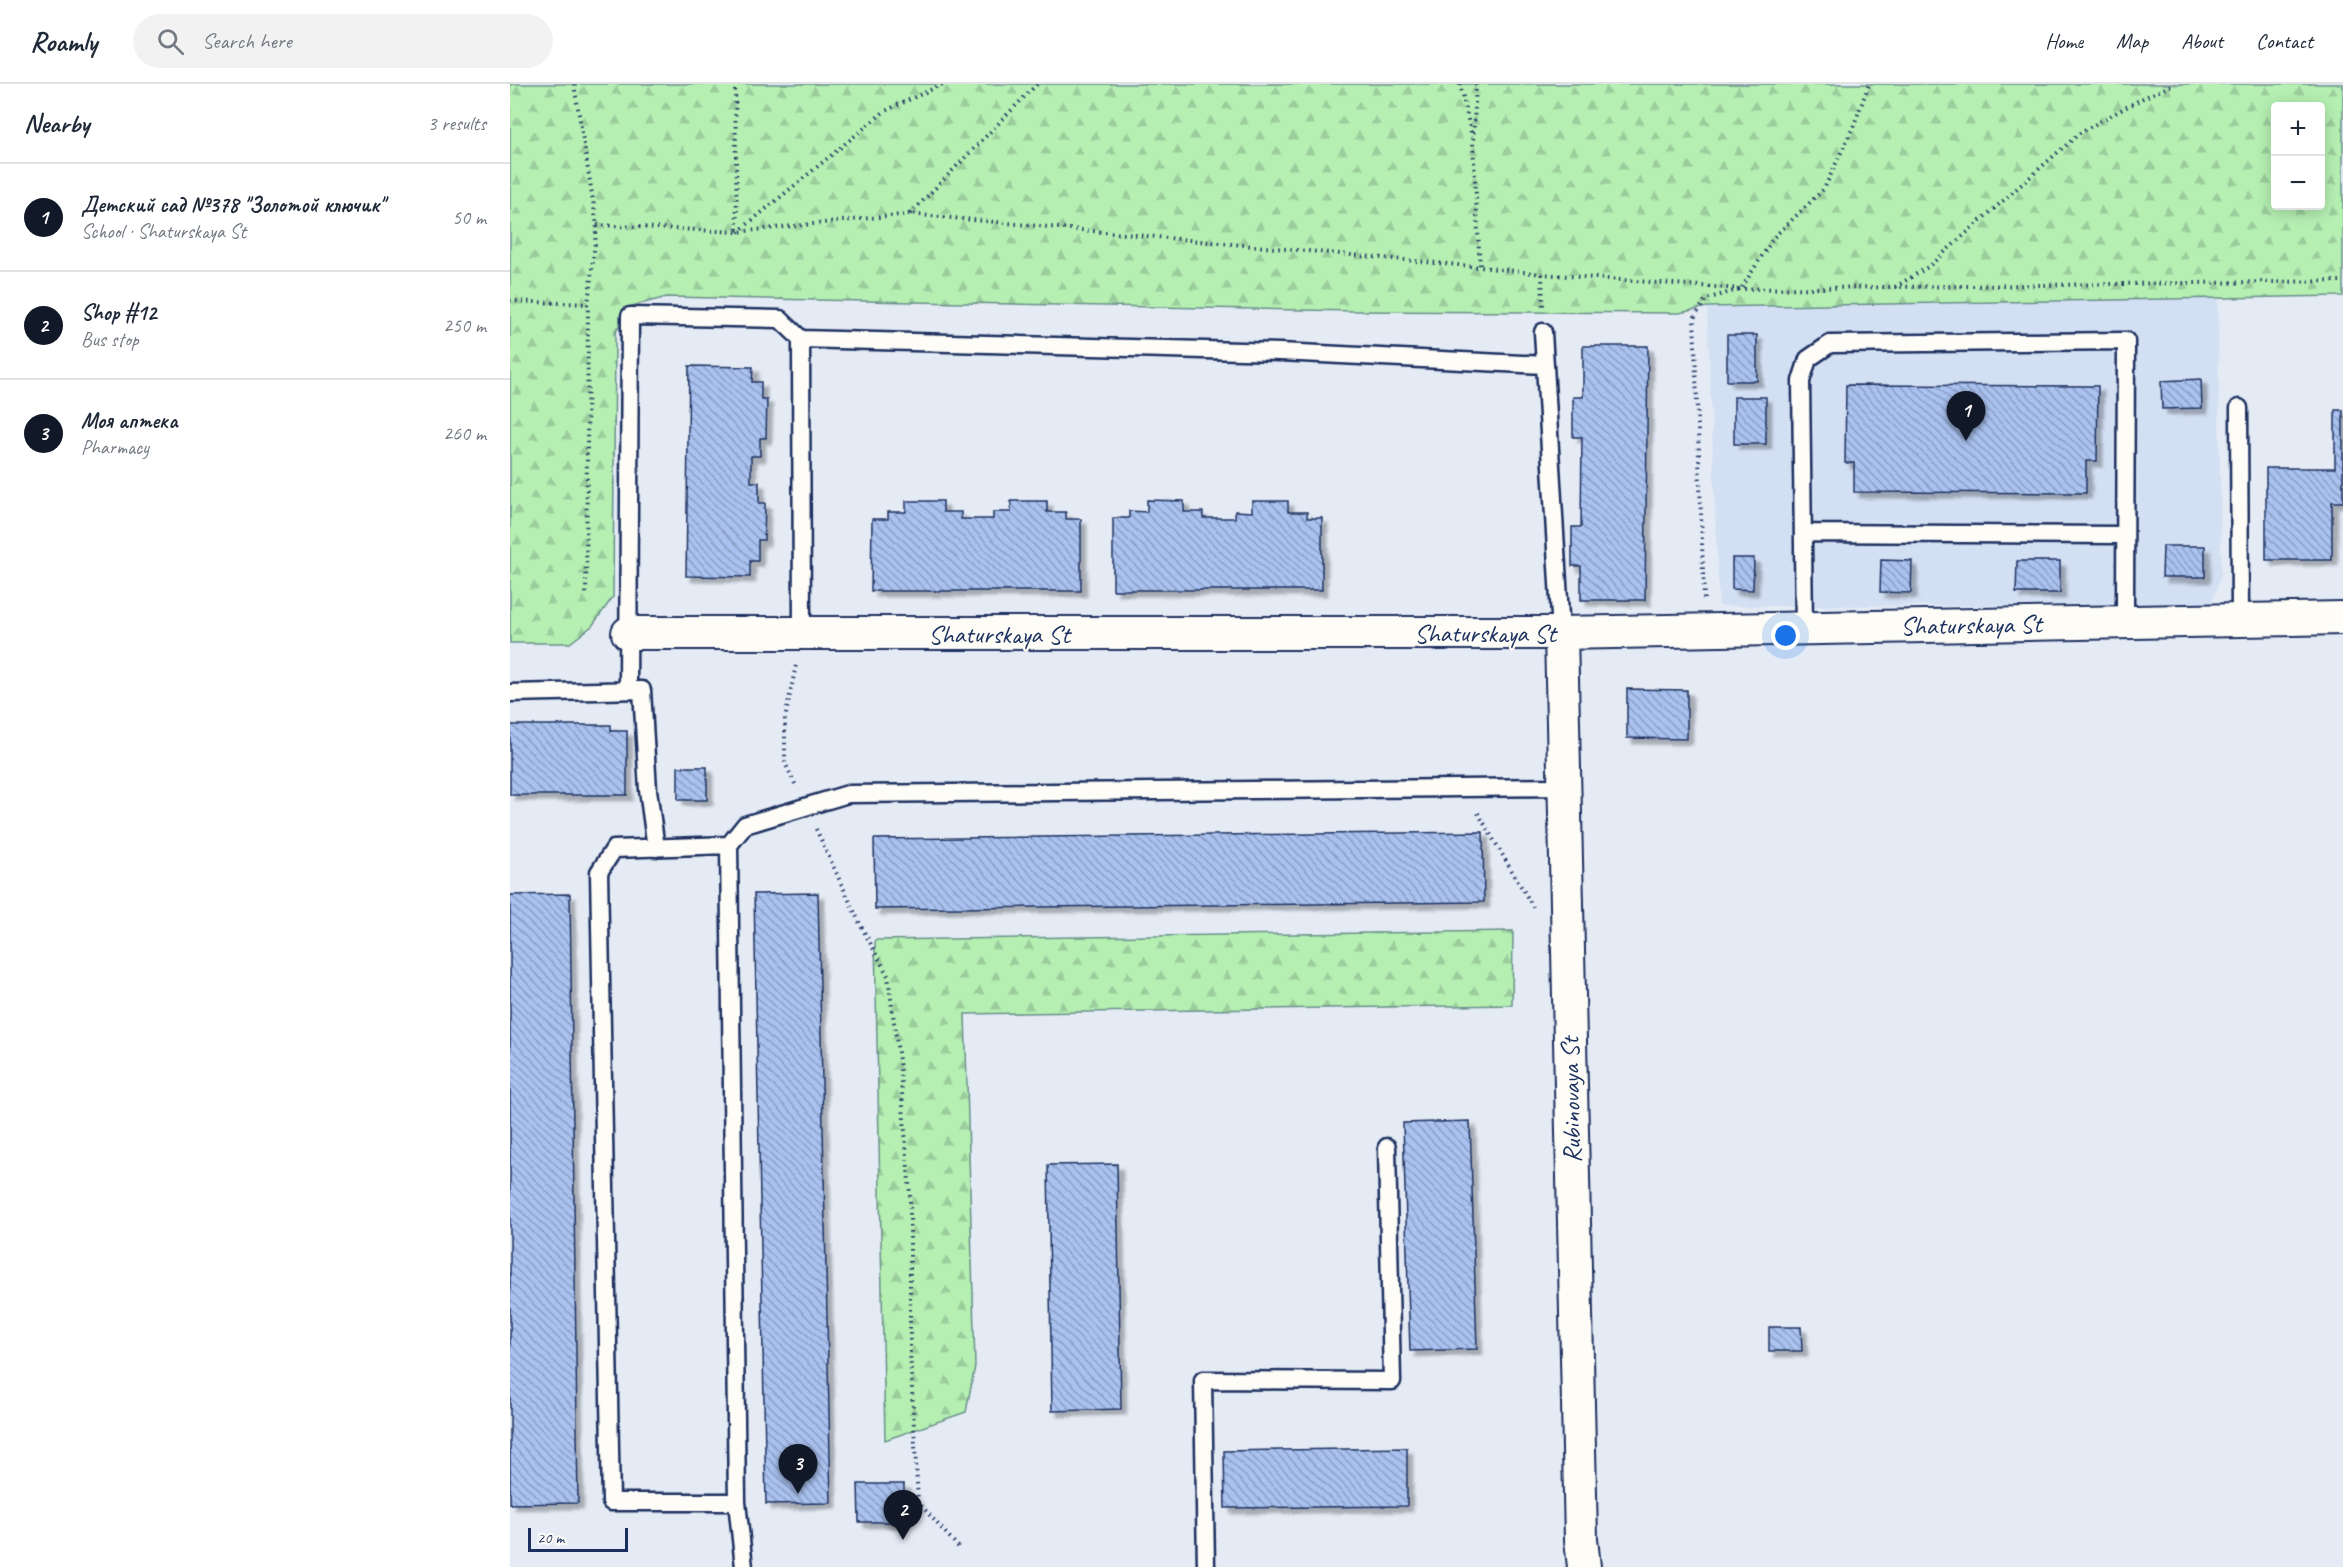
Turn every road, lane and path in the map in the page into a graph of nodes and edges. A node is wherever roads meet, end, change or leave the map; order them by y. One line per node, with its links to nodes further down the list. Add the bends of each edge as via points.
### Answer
1 (575, 84): 11 (path)
2 (735, 84): 12 (path)
3 (943, 84): 12 (path, via 885,111)
4 (1037, 84): 10 (path)
5 (1460, 84): 9 (path)
6 (1476, 84): 9 (path)
7 (1869, 84): 17 (path, via 1824,189 1774,237)
8 (2175, 84): 16 (path, via 2081,132 1928,267)
9 (1473, 143): 13 (path)
10 (909, 214): 12 (path); 13 (path)
11 (597, 225): 12 (path); 19 (path)
12 (737, 233)
13 (1480, 267): 14 (path)
14 (1542, 274): 17 (path); 20 (path)
15 (2343, 281): 16 (path)
16 (1895, 287): 17 (path)
17 (1741, 289): 31 (path, via 1706,299 1694,318)
18 (510, 301): 19 (path)
19 (588, 304): 26 (path)
20 (1543, 332): 22 (lane)
21 (801, 339): 22 (lane, via 1280,352); 32 (lane, via 780,320 630,316); 34 (lane)
22 (1545, 365): 33 (lane)
23 (2239, 408): 28 (lane)
24 (1803, 533): 25 (lane); 25 (lane, via 1801,381 1808,359 1830,344 2126,340); 30 (lane)
25 (2125, 535): 29 (lane)
26 (586, 595)
27 (2343, 618): 28 (street, Shaturskaya St)
28 (2240, 620): 29 (street, Shaturskaya St)
29 (2127, 622): 30 (street, Shaturskaya St)
30 (1804, 628): 31 (street, Shaturskaya St)
31 (1705, 630): 33 (street, Shaturskaya St)
32 (628, 633): 34 (street, Shaturskaya St); 35 (lane)
33 (1561, 633): 34 (street, Shaturskaya St); 37 (street, Rubinovaya St)
34 (802, 635): 39 (path, via 785,719 785,763)
35 (628, 690): 36 (lane); 41 (lane, via 642,690)
36 (510, 693)
37 (1564, 788): 38 (lane); 48 (street, Rubinovaya St)
38 (1464, 789): 39 (lane, via 848,794); 42 (path)
39 (805, 806): 40 (lane, via 745,825); 45 (path, via 888,976 910,1195 910,1352 918,1502)
40 (729, 845): 41 (lane); 44 (lane)
41 (656, 848): 44 (lane, via 614,849 599,872 611,1502)
42 (1534, 908)
43 (1387, 1147): 47 (lane, via 1392,1381 1203,1380)
44 (737, 1502): 46 (lane)
45 (960, 1549)
46 (744, 1567)
47 (1206, 1567)
48 (1584, 1567)

